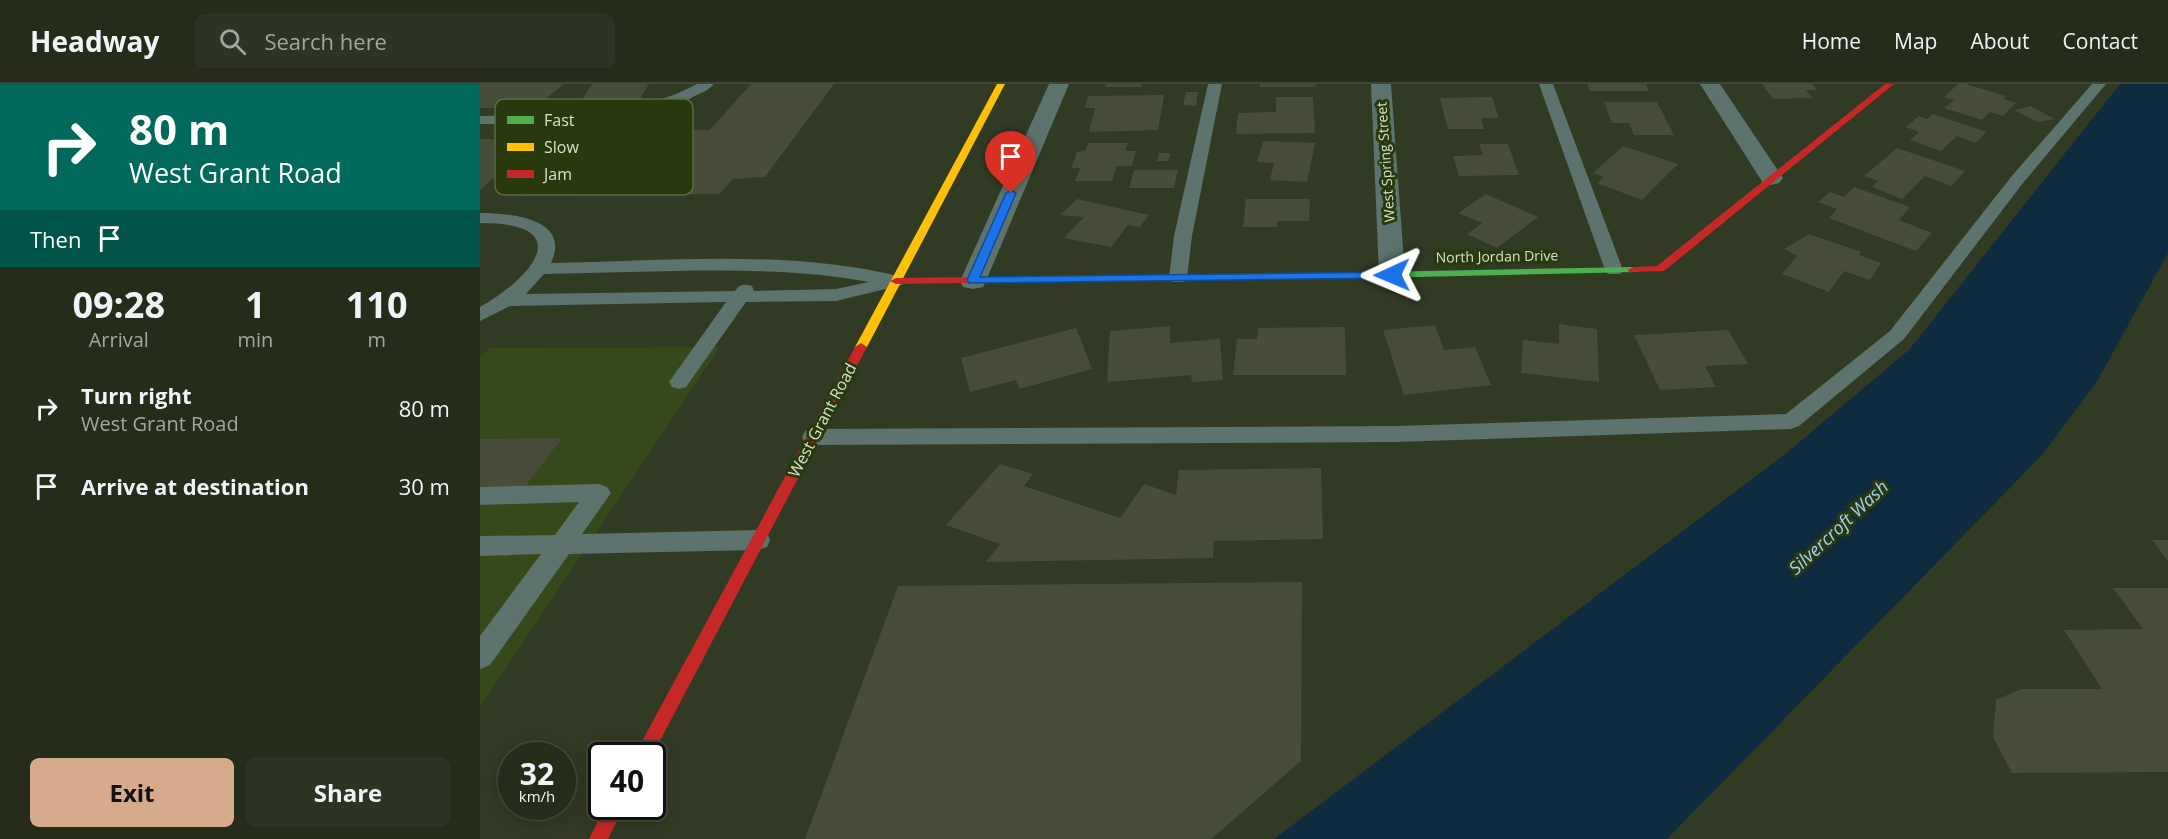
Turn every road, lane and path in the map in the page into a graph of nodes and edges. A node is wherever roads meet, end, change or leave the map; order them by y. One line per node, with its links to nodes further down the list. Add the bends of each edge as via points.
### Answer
1 (707, 84): 10 (lane)
2 (1001, 84): 21 (street, West Grant Road)
3 (1059, 84): 20 (street)
4 (1215, 84): 19 (lane)
5 (1381, 84): 18 (street, West Spring Street)
6 (1546, 84): 17 (lane)
7 (1710, 84): 13 (street)
8 (1890, 84): 13 (street, North Jordan Drive)
9 (2099, 84): 26 (lane, via 2017,180 1897,335 1791,421 1396,434)
10 (676, 99)
11 (495, 119): 12 (lane)
12 (480, 120)
13 (1771, 178): 17 (street, North Jordan Drive, via 1660,269)
14 (480, 218): 16 (lane, via 531,225 545,237 548,246)
15 (761, 266): 16 (lane); 21 (lane, via 849,271); 22 (lane)
16 (540, 269): 23 (lane)
17 (1614, 270): 18 (street, North Jordan Drive)
18 (1392, 275): 19 (street, North Jordan Drive)
19 (1178, 278): 20 (street, North Jordan Drive)
20 (973, 280): 21 (street, North Jordan Drive)
21 (896, 281): 22 (lane, via 836,295); 26 (street, West Grant Road)
22 (740, 297): 23 (lane); 25 (lane)
23 (506, 300): 24 (lane)
24 (480, 315)
25 (679, 382)
26 (813, 436): 28 (street, West Grant Road)
27 (480, 496): 29 (lane, via 598,493)
28 (758, 540): 29 (lane); 32 (street, West Grant Road)
29 (561, 545): 30 (lane); 31 (lane)
30 (480, 546)
31 (487, 648)
32 (650, 742)
33 (608, 820): 34 (street)
34 (598, 839)

